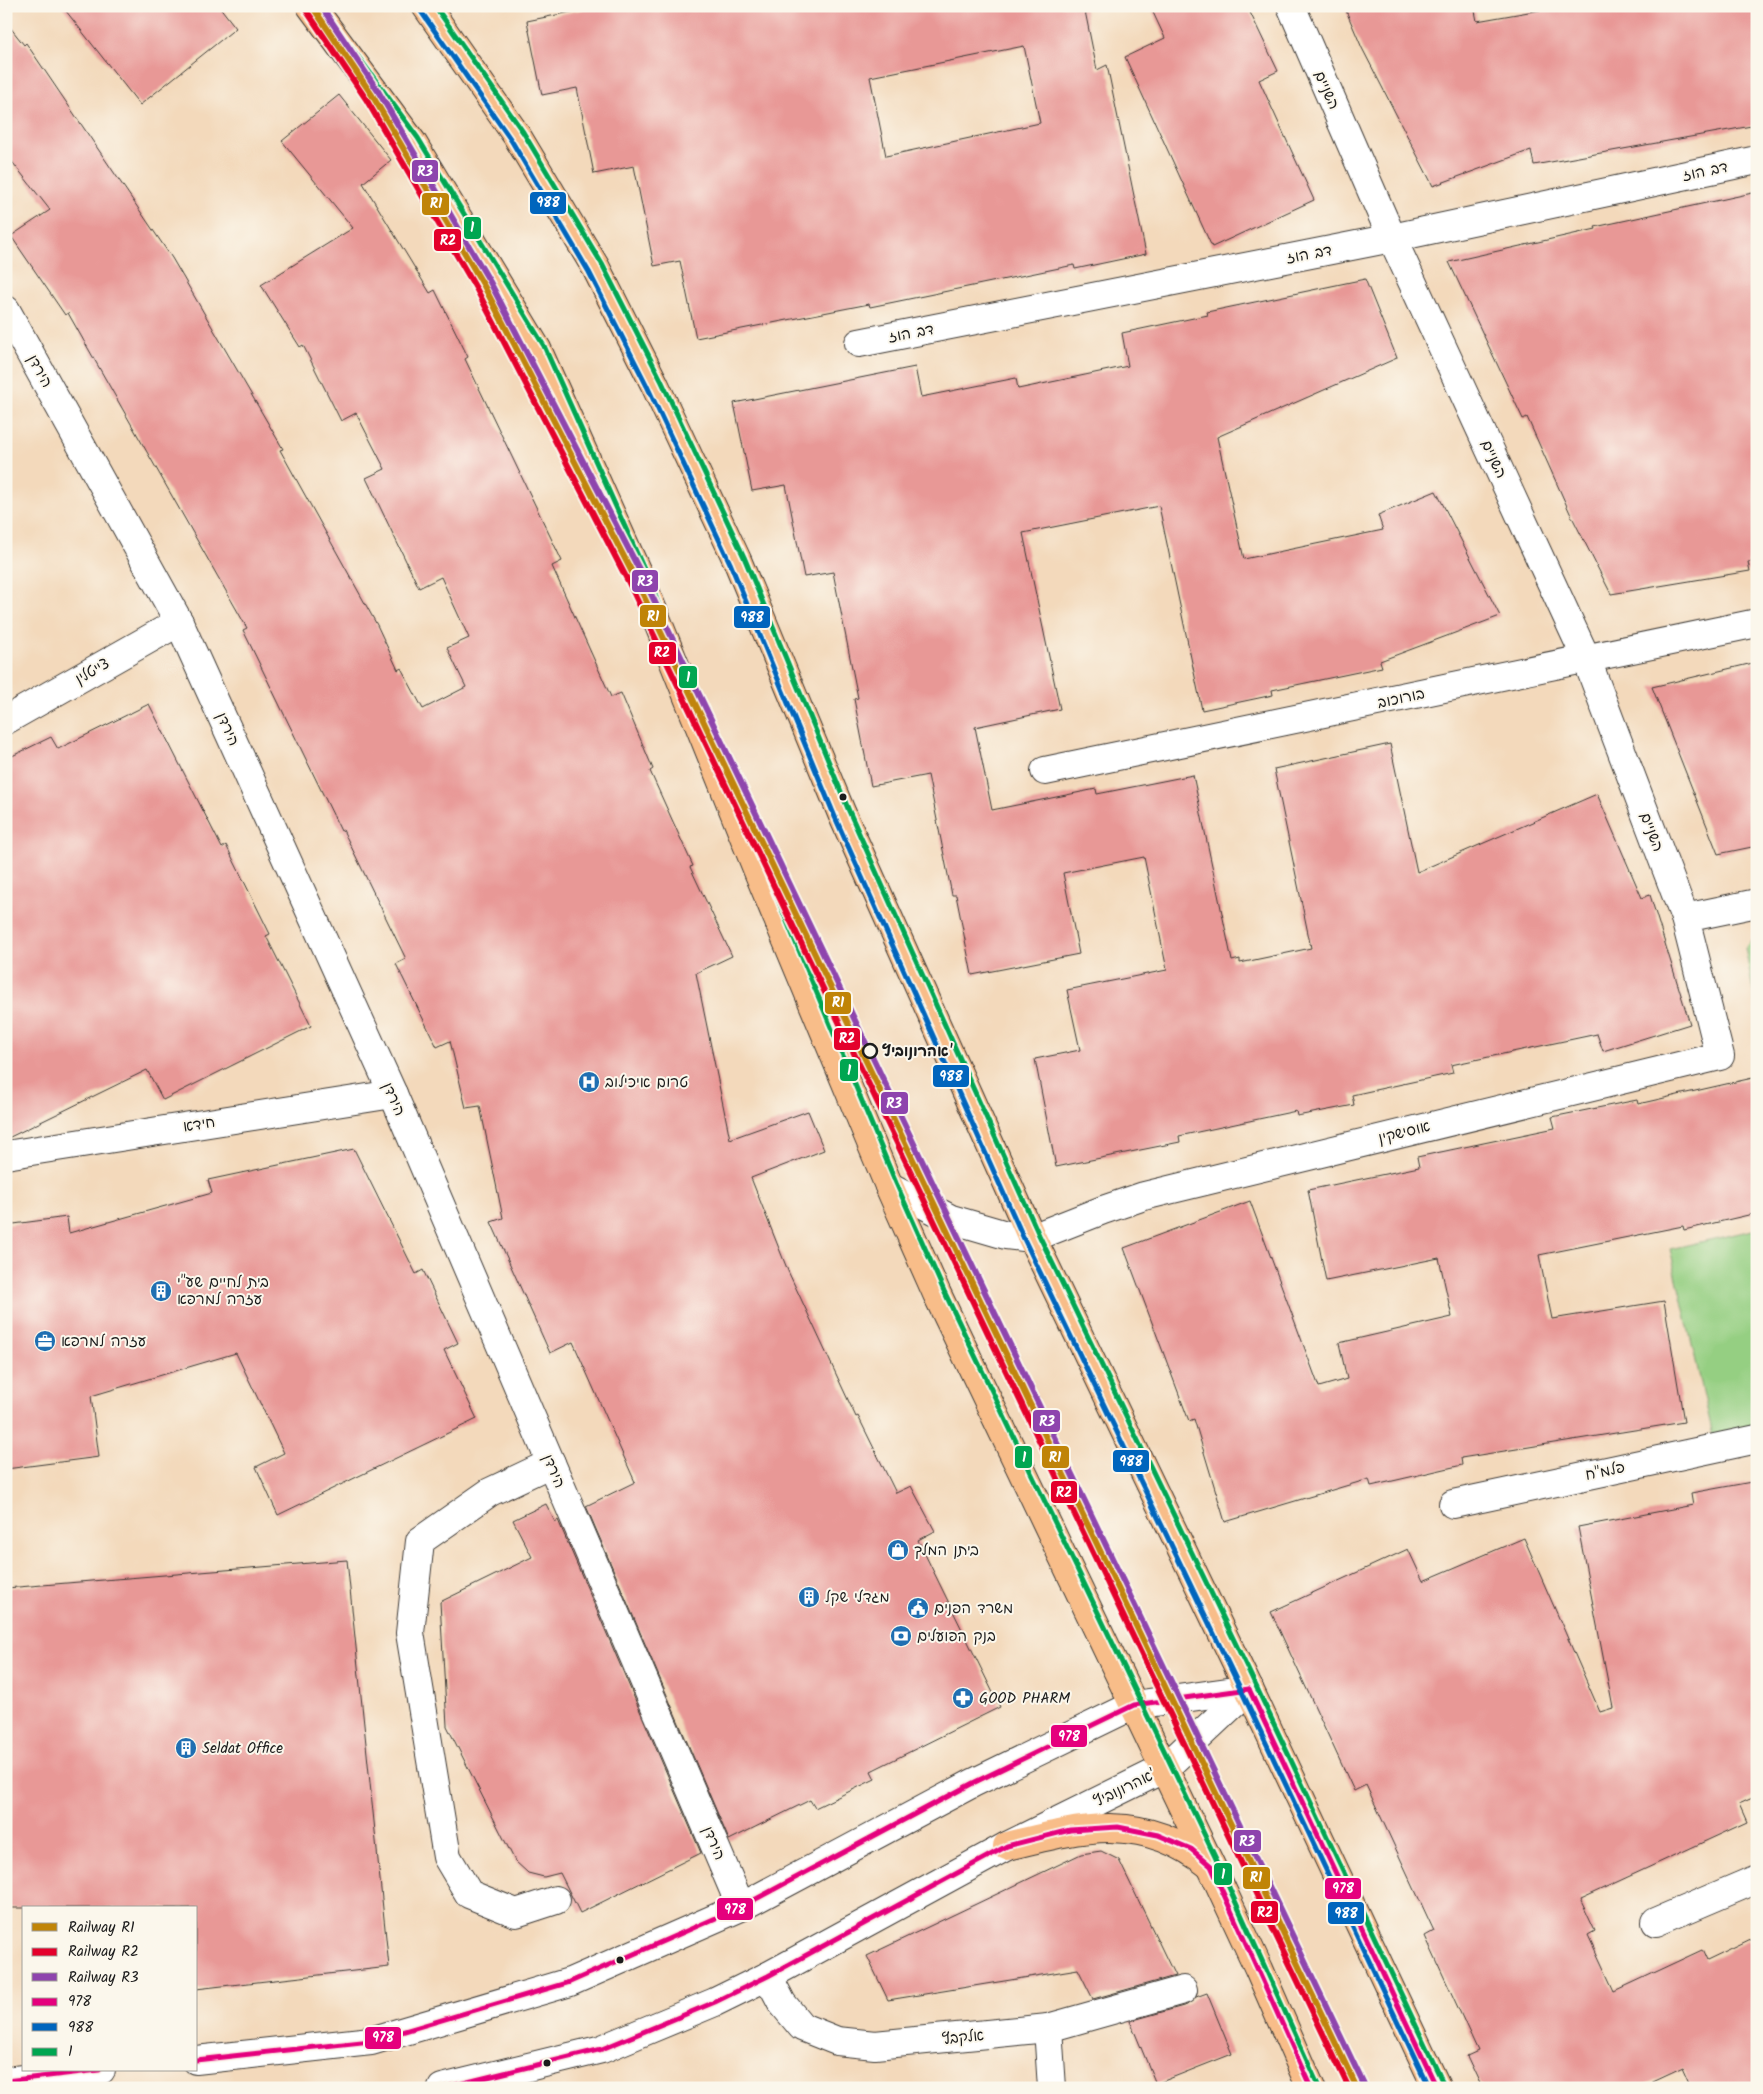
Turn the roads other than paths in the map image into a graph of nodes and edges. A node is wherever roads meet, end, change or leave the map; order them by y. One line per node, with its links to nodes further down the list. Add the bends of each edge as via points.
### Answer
1 (311, 6): 17 (main road, via 412,142 536,349 644,588 758,874)
2 (426, 6): 18 (main road, via 517,136 596,268 654,383 737,560 842,814)
3 (1291, 6): 5 (street, השניים)
4 (1757, 160): 5 (street, דב הוז)
5 (1392, 238): 7 (street, דב הוז); 10 (street, השניים)
6 (6, 310): 8 (street, הירדן)
7 (859, 343)
8 (179, 622): 11 (street, צייטלין); 15 (street, הירדן)
9 (1757, 623): 10 (street, בורוכוב)
10 (1587, 660): 12 (street, בורוכוב); 14 (street, השניים)
11 (6, 720)
12 (1045, 771)
13 (1757, 903): 14 (street)
14 (1685, 918): 18 (street, אוסישקין, via 1720,1056 1153,1193)
15 (392, 1094): 16 (street, חידא); 20 (street, הירדן)
16 (6, 1155)
17 (889, 1186): 18 (street, אוסישקין, via 951,1218 1006,1235); 23 (main road)
18 (1032, 1238): 22 (main road)
19 (1757, 1439): 21 (street, פלמ"ח)
20 (551, 1463): 28 (street, via 490,1492 420,1541 410,1633 446,1857 468,1894 508,1910 516,1913); 29 (street, הירדן)
21 (1453, 1504)
22 (1249, 1689): 23 (street); 24 (street, אהרונוביץ'); 40 (main road)
23 (1134, 1705): 24 (main road); 29 (street, via 973,1783)
24 (1165, 1768): 25 (street, אהרונוביץ'); 26 (main road)
25 (1007, 1846): 26 (main road, via 1070,1830 1118,1827 1158,1835 1191,1849); 31 (street, אהרונוביץ')
26 (1211, 1866): 39 (main road)
27 (1757, 1878): 30 (street)
28 (556, 1900)
29 (741, 1906): 34 (street, via 570,1982 371,2041)
30 (1656, 1922)
31 (768, 1976): 33 (street, אלקבץ, via 782,2003 802,2028 837,2041 875,2045); 37 (street, אהרונוביץ', via 602,2049)
32 (1183, 1990): 33 (street, אלקבץ)
33 (1048, 2028): 38 (street)
34 (198, 2060)
35 (84, 2072): 36 (street)
36 (6, 2081)
37 (442, 2088)
38 (1052, 2088)
39 (1311, 2088)
40 (1437, 2088)

